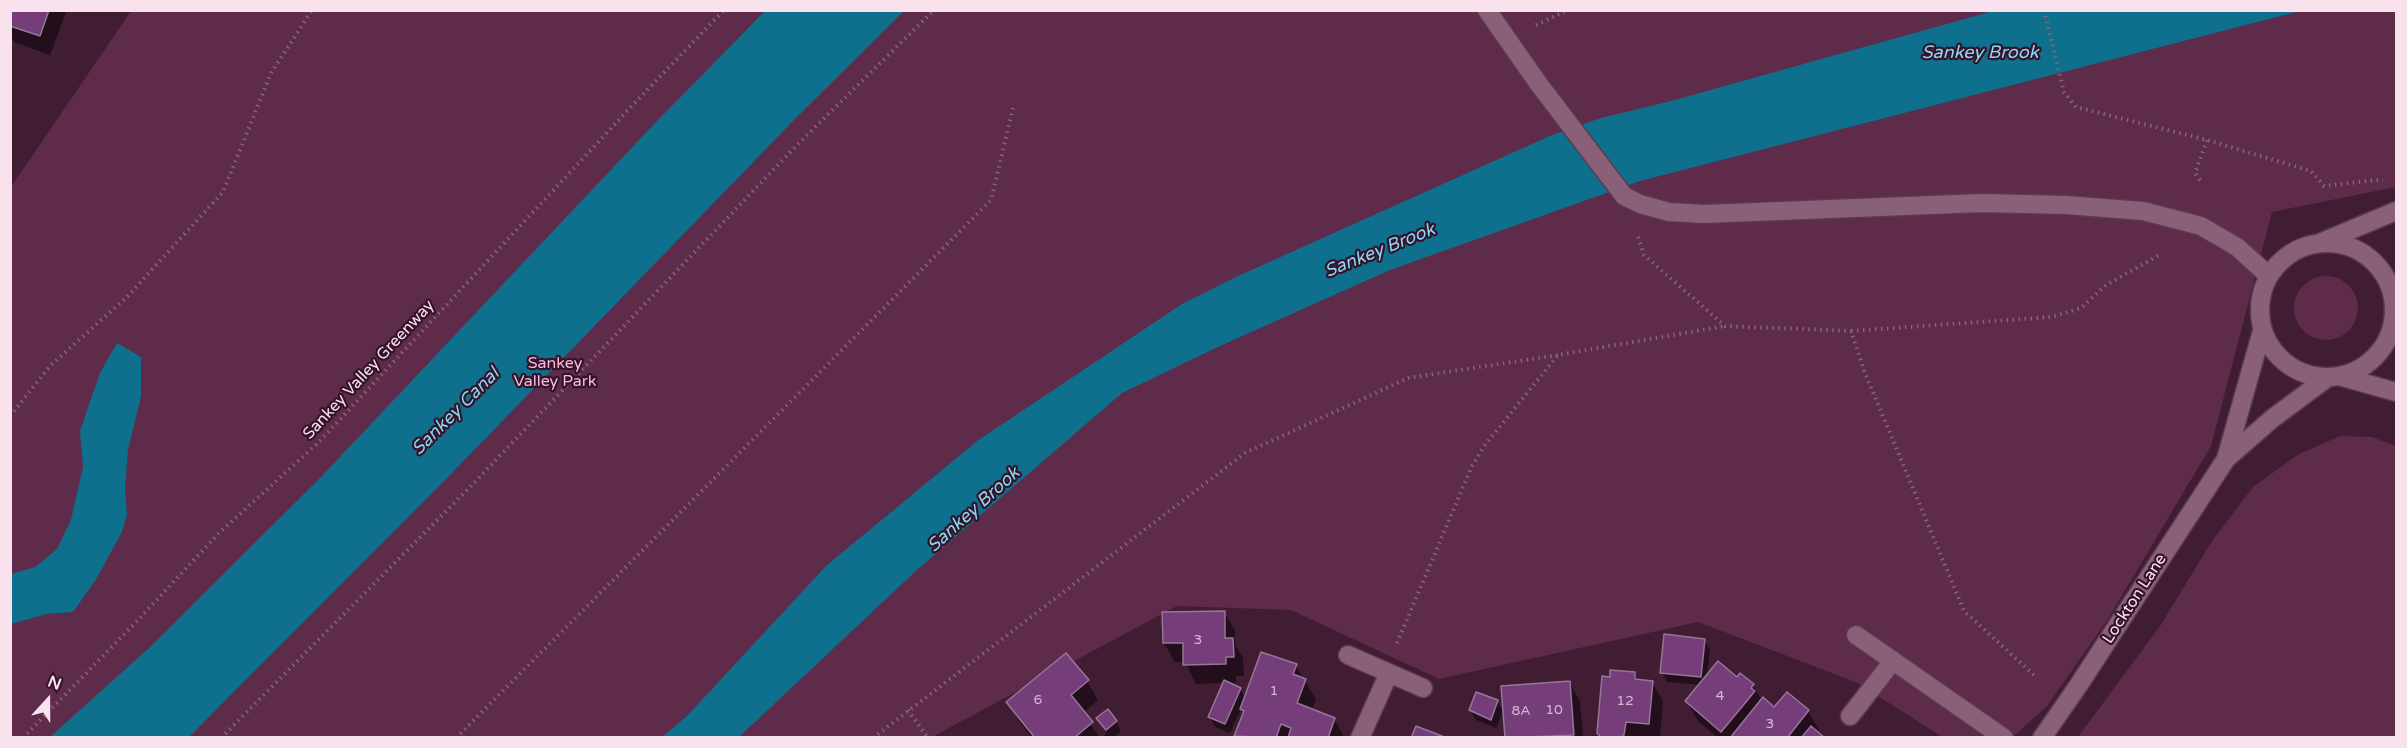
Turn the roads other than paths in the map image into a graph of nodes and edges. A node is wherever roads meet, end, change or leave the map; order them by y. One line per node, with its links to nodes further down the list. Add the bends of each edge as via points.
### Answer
1 (1487, 10): 4 (street, via 1624,196 1640,204 1669,212 1704,214 1982,203 2143,211 2200,226 2237,247)
2 (2397, 211): 3 (street)
3 (2320, 242): 4 (street, via 2282,259); 5 (street, via 2359,250 2374,261)
4 (2269, 276): 7 (street, via 2259,312)
5 (2394, 289): 6 (street)
6 (2395, 317): 8 (street, via 2381,351 2368,364)
7 (2262, 331): 8 (street, via 2287,364 2306,374); 10 (street, Lockton Lane)
8 (2333, 377): 9 (street); 10 (street, Lockton Lane, via 2273,418)
9 (2397, 392)
10 (2226, 459): 19 (street, Lockton Lane)
11 (1856, 635): 13 (street)
12 (1348, 655): 14 (street)
13 (1893, 661): 16 (street); 18 (street)
14 (1387, 672): 15 (street); 17 (street)
15 (1423, 688)
16 (1850, 716)
17 (1360, 738)
18 (2004, 738)
19 (2042, 738)

